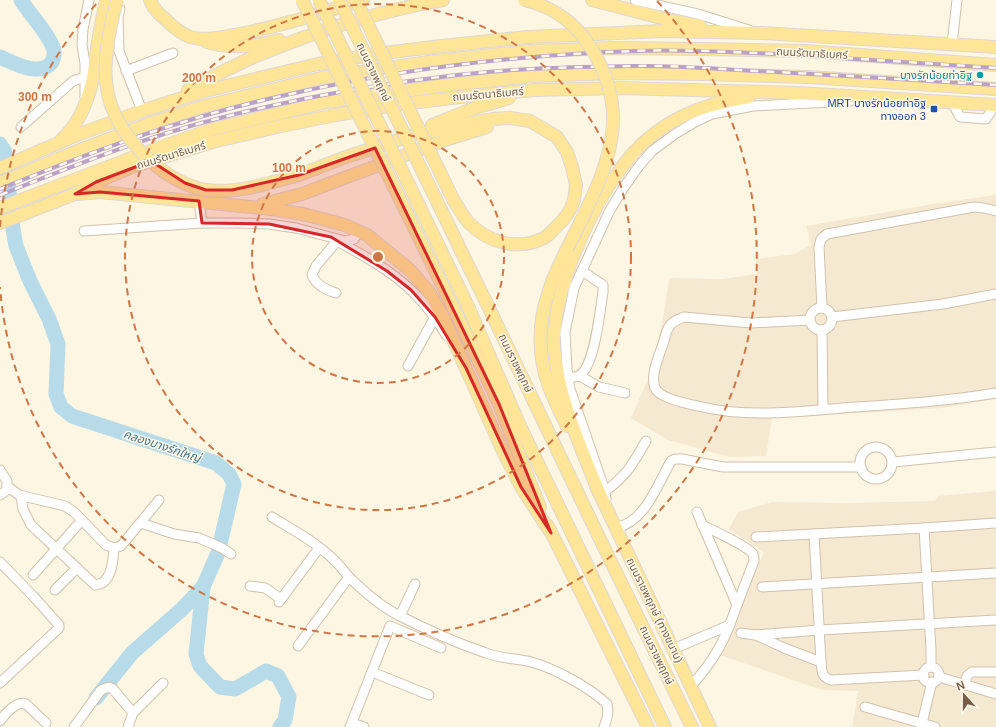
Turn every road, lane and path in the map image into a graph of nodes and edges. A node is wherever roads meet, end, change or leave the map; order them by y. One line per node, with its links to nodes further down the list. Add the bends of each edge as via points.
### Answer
1 (89, 0): 27 (street, via 82,45)
2 (106, 0): 35 (main road, via 92,85)
3 (117, 0): 41 (main road, bridge, via 107,40 106,90 120,126 134,145 168,175 206,190 232,190 299,175)
4 (123, 0): 26 (street, via 118,17 118,44)
5 (150, 0): 19 (main road, via 173,27)
6 (302, 0): 87 (main road, bridge, via 499,404)
7 (319, 0): 140 (main road, ถนนราชพฤกษ์, bridge, via 467,304 520,428)
8 (339, 0): 141 (main road, ถนนราชพฤกษ์, bridge)
9 (356, 0): 38 (main road, bridge, via 453,199 468,222 481,232 513,246 545,238 559,225 574,201 576,185 567,152 557,137)
10 (363, 0): 19 (main road, via 249,33 209,39)
11 (443, 0): 16 (main road, via 381,13)
12 (524, 0): 75 (main road, bridge, via 549,8 565,19 587,41 599,60 612,97 613,135 602,177 556,272 542,317 540,339 547,383)
13 (592, 0): 17 (main road, via 669,20)
14 (635, 0): 18 (street, via 698,14)
15 (957, 0): 20 (street)
16 (329, 28): 19 (main road, via 247,47 227,47); 36 (main road, via 255,56)
17 (735, 32): 18 (main road, ถนนรัตนาธิเบศร์); 21 (main road, ถนนรัตนาธิเบศร์, via 664,31 528,37)
18 (761, 33): 20 (main road, ถนนรัตนาธิเบศร์)
19 (190, 37)
20 (952, 44): 22 (main road, ถนนรัตนาธิเบศร์); 24 (main road)
21 (433, 47): 28 (main road); 36 (main road, ถนนรัตนาธิเบศร์, via 318,64 201,92)
22 (996, 47)
23 (173, 53): 26 (street)
24 (996, 54)
25 (996, 65): 28 (main road, ถนนรัตนาธิเบศร์, via 806,51 613,48 529,51 378,68)
26 (126, 71): 37 (street)
27 (85, 77): 35 (street); 39 (street, via 73,81)
28 (321, 78): 43 (main road, ถนนรัตนาธิเบศร์, via 205,106 148,124)
29 (996, 89): 47 (main road, ถนนรัตนาธิเบศร์, via 808,77 614,73 532,76 439,86 327,102 213,130 158,148)
30 (535, 90): 31 (main road, ถนนรัตนาธิเบศร์, via 621,88); 41 (main road, via 475,108); 44 (main road, ถนนรัตนาธิเบศร์, via 394,105 281,126 216,141 137,165)
31 (798, 93): 32 (main road, ถนนรัตนาธิเบศร์); 75 (main road, via 751,97 705,106 668,124 646,140 622,168 608,187 586,228 557,309 554,350 561,388)
32 (883, 98): 33 (main road, ถนนรัตนาธิเบศร์); 54 (street, via 753,106 712,114 695,122 652,151 638,166 609,212)
33 (930, 101): 34 (main road); 34 (main road, ถนนรัตนาธิเบศร์)
34 (996, 103)
35 (85, 104): 40 (main road, via 73,127)
36 (154, 107): 37 (main road, ถนนรัตนาธิเบศร์)
37 (142, 111): 40 (main road, ถนนรัตนาธิเบศร์)
38 (530, 121): 41 (main road, via 492,119 413,135); 46 (main road, via 483,127 302,194)
39 (21, 127)
40 (56, 144): 42 (main road, ถนนรัตนาธิเบศร์)
41 (381, 145)
42 (0, 168)
43 (0, 183)
44 (75, 194): 45 (main road, via 100,192); 49 (main road, ถนนรัตนาธิเบศร์)
45 (199, 202): 46 (main road); 50 (street)
46 (253, 206): 52 (main road, via 303,214)
47 (0, 208)
48 (996, 212): 57 (street, via 974,207 827,234 821,239 819,247)
49 (0, 223)
50 (202, 223): 51 (street); 53 (street, via 269,224 296,228)
51 (84, 231)
52 (359, 231): 53 (street, via 354,239); 63 (main road, via 405,266 429,292)
53 (334, 239): 55 (street, via 312,275 323,288); 58 (street, via 393,276 411,290)
54 (582, 272): 64 (street, via 603,285 594,346); 65 (street, via 574,288 565,332)
55 (336, 293)
56 (996, 294): 59 (street, via 943,304)
57 (822, 308): 59 (street, via 830,311); 60 (street, via 812,313)
58 (435, 317): 62 (street); 63 (street)
59 (832, 317): 61 (street, via 829,327)
60 (810, 320): 61 (street, via 814,327); 68 (street, via 751,323 684,317 676,320 669,326 656,365 654,386 658,392 670,398 699,407 770,413)
61 (822, 330): 68 (street)
62 (408, 366)
63 (466, 368): 87 (main road, via 520,487)
64 (580, 376): 65 (street); 66 (street, via 599,387)
65 (568, 378): 75 (street)
66 (625, 393)
67 (996, 393): 68 (street, via 954,400)
68 (823, 410)
69 (646, 441): 75 (street, via 628,472)
70 (996, 452): 71 (street)
71 (893, 462): 72 (street, via 891,470 879,479 871,479); 72 (street, via 890,454 883,448 874,447 866,451 861,458)
72 (860, 467): 85 (street, via 723,467 675,459 669,464 641,512 626,526)
73 (0, 470): 74 (street, via 7,481)
74 (7, 486): 76 (street, via 7,490); 77 (street)
75 (602, 492): 85 (main road, ถนนราชพฤกษ์ (ทางขนาน))
76 (0, 495)
77 (21, 496): 81 (street, via 65,506); 90 (street, via 23,509 31,525)
78 (159, 500): 82 (street)
79 (696, 512): 84 (street)
80 (272, 517): 92 (street)
81 (82, 520): 90 (street); 91 (street, via 106,546)
82 (141, 522): 91 (street, via 121,546); 93 (street, via 174,534 203,539)
83 (996, 523): 86 (street)
84 (702, 525): 105 (street); 105 (street, via 753,554 754,560)
85 (616, 528): 116 (main road, ถนนราชพฤกษ์ (ทางขนาน))
86 (924, 528): 88 (street); 98 (street)
87 (551, 533): 139 (main road)
88 (814, 534): 89 (street); 101 (street)
89 (756, 537)
90 (57, 548): 95 (street); 97 (street)
91 (114, 548): 95 (street, via 111,570 101,584 95,585)
92 (319, 548): 99 (street); 102 (street, via 280,600 265,588)
93 (231, 554)
94 (0, 562): 123 (street, via 59,626)
95 (77, 568): 104 (street)
96 (996, 573): 98 (street)
97 (34, 575)
98 (927, 576): 101 (street); 108 (street)
99 (349, 577): 106 (street); 114 (street)
100 (415, 584): 106 (street)
101 (817, 584): 103 (street); 111 (street)
102 (250, 586)
103 (762, 587)
104 (55, 590)
105 (737, 605): 109 (street)
106 (398, 615): 110 (street); 138 (street, via 486,654 532,662 552,669 607,704)
107 (996, 620): 108 (street)
108 (929, 624): 111 (street); 118 (street)
109 (730, 625): 116 (street); 126 (street, via 724,641)
110 (390, 626): 115 (street); 119 (street)
111 (820, 630): 113 (street); 117 (street)
112 (741, 633): 113 (street)
113 (755, 635): 117 (street)
114 (298, 646)
115 (441, 648)
116 (673, 649): 126 (main road, ถนนราชพฤกษ์ (ทางขนาน))
117 (821, 662): 121 (street, via 822,674 831,680)
118 (931, 667): 121 (street, via 925,670); 122 (street, via 938,671)
119 (372, 672): 128 (street); 133 (street)
120 (996, 672): 125 (street, via 972,672 967,676)
121 (924, 675): 122 (street, via 927,680)
122 (936, 680): 125 (street); 134 (street)
123 (0, 683)
124 (163, 683): 130 (street)
125 (964, 685): 127 (street)
126 (691, 686): 142 (main road, ถนนราชพฤกษ์ (ทางขนาน))
127 (996, 694)
128 (429, 695)
129 (865, 707): 134 (street)
130 (133, 713): 135 (street, via 109,687 101,690); 136 (street)
131 (0, 721): 132 (street, via 11,709 23,702)
132 (46, 723)
133 (351, 725): 137 (street)
134 (921, 725): 143 (street)
135 (74, 727)
136 (128, 727)
137 (364, 727)
138 (604, 727)
139 (648, 727)
140 (665, 727)
141 (692, 727)
142 (710, 727)
143 (935, 727)

